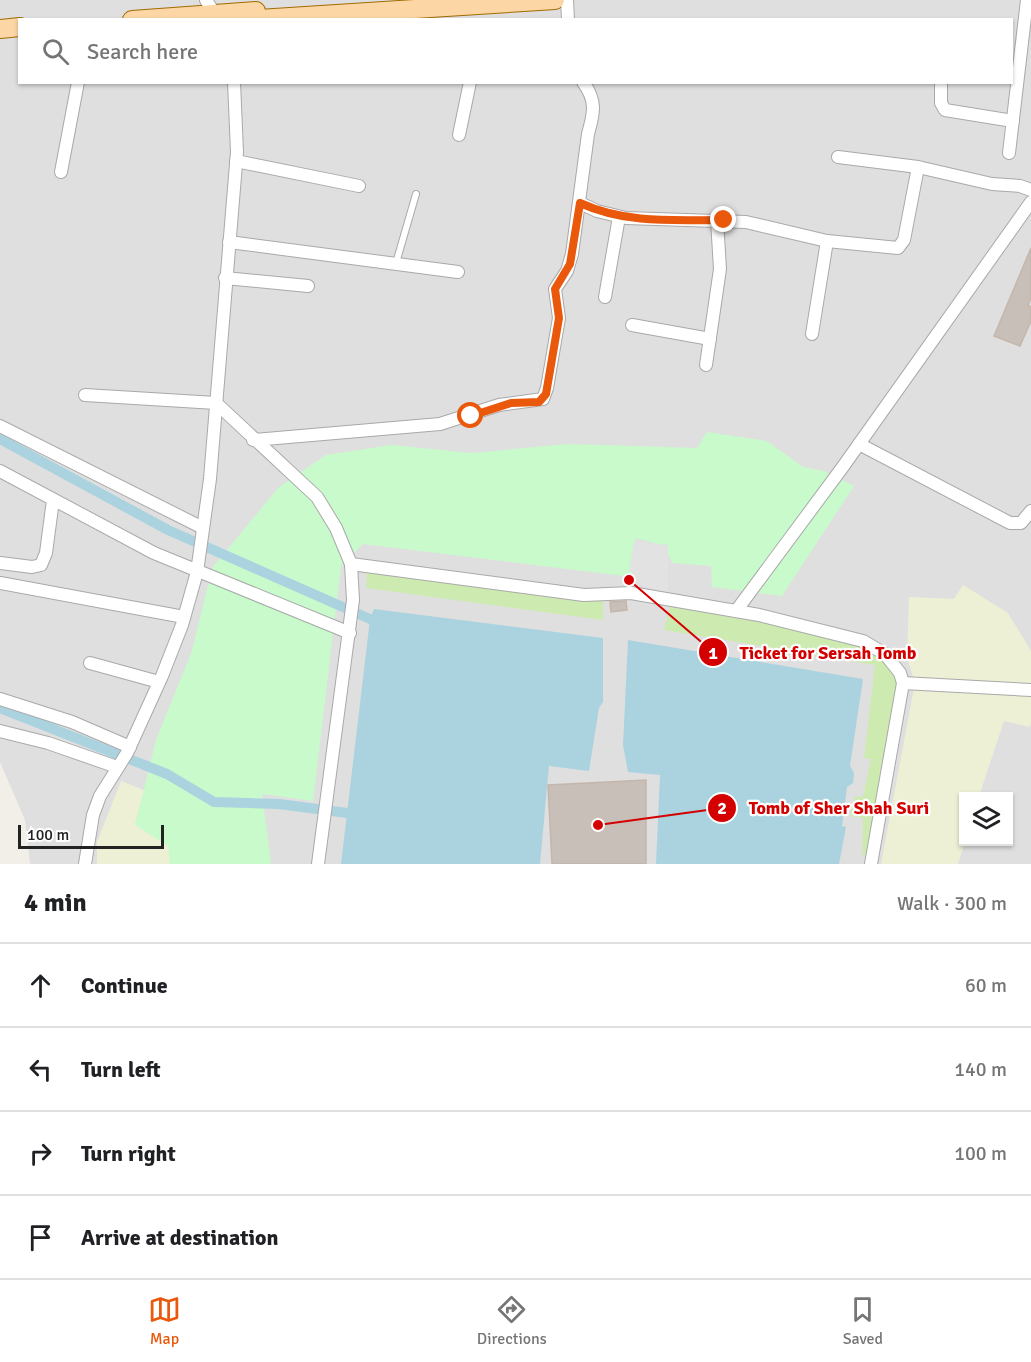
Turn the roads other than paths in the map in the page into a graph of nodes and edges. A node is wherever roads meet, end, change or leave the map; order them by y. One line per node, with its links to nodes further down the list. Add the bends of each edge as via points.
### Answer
1 (419, 0): 5 (main road)
2 (555, 0): 8 (main road)
3 (567, 0): 11 (street)
4 (1028, 0): 19 (street)
5 (368, 2): 6 (main road)
6 (260, 5): 7 (main road)
7 (213, 12): 9 (main road)
8 (480, 12): 10 (main road)
9 (152, 18)
10 (302, 18)
11 (568, 18)
12 (18, 27): 13 (main road)
13 (0, 29)
14 (78, 84): 25 (street)
15 (234, 84): 23 (street)
16 (470, 84): 20 (street)
17 (584, 84): 30 (street, via 594,108)
18 (941, 84): 19 (street, via 941,104 945,110)
19 (1013, 121): 21 (street)
20 (459, 135)
21 (1009, 153)
22 (838, 157): 24 (street)
23 (236, 160): 26 (street); 34 (street)
24 (918, 167): 27 (street); 33 (street, via 901,247)
25 (62, 172)
26 (359, 186)
27 (1031, 190)
28 (416, 194): 35 (lane)
29 (1031, 202): 48 (street)
30 (580, 203): 31 (street); 47 (street, via 570,264 555,289 559,318 543,399 499,405 440,424)
31 (619, 217): 32 (street); 39 (street)
32 (717, 220): 33 (street, via 762,225); 42 (street, via 720,268)
33 (827, 241): 41 (street)
34 (229, 242): 35 (street); 37 (street)
35 (396, 264): 36 (street)
36 (458, 272)
37 (225, 278): 38 (street); 45 (street)
38 (308, 286)
39 (605, 297)
40 (632, 325): 42 (street)
41 (812, 334)
42 (710, 339): 43 (street)
43 (706, 365)
44 (85, 395): 45 (street)
45 (216, 403): 47 (street); 52 (street)
46 (0, 426): 52 (street)
47 (253, 440): 54 (street, via 317,497)
48 (859, 444): 51 (street, via 1010,523 1021,523); 57 (street)
49 (0, 471): 50 (street)
50 (52, 500): 53 (street, via 41,565); 55 (street)
51 (1031, 511)
52 (203, 530): 55 (street)
53 (0, 563)
54 (351, 564): 57 (street, via 584,595 631,593); 59 (street)
55 (197, 572): 58 (street); 59 (street)
56 (0, 584): 58 (street)
57 (736, 611): 62 (street, via 863,641 885,654)
58 (184, 617): 61 (street)
59 (350, 628): 69 (street)
60 (90, 663): 61 (street)
61 (159, 682): 66 (street)
62 (903, 683): 63 (street); 67 (street)
63 (1031, 690)
64 (0, 699): 66 (street, via 92,730)
65 (0, 731): 66 (street)
66 (123, 757): 68 (street, via 106,782 93,815)
67 (874, 863)
68 (85, 864)
69 (318, 864)

